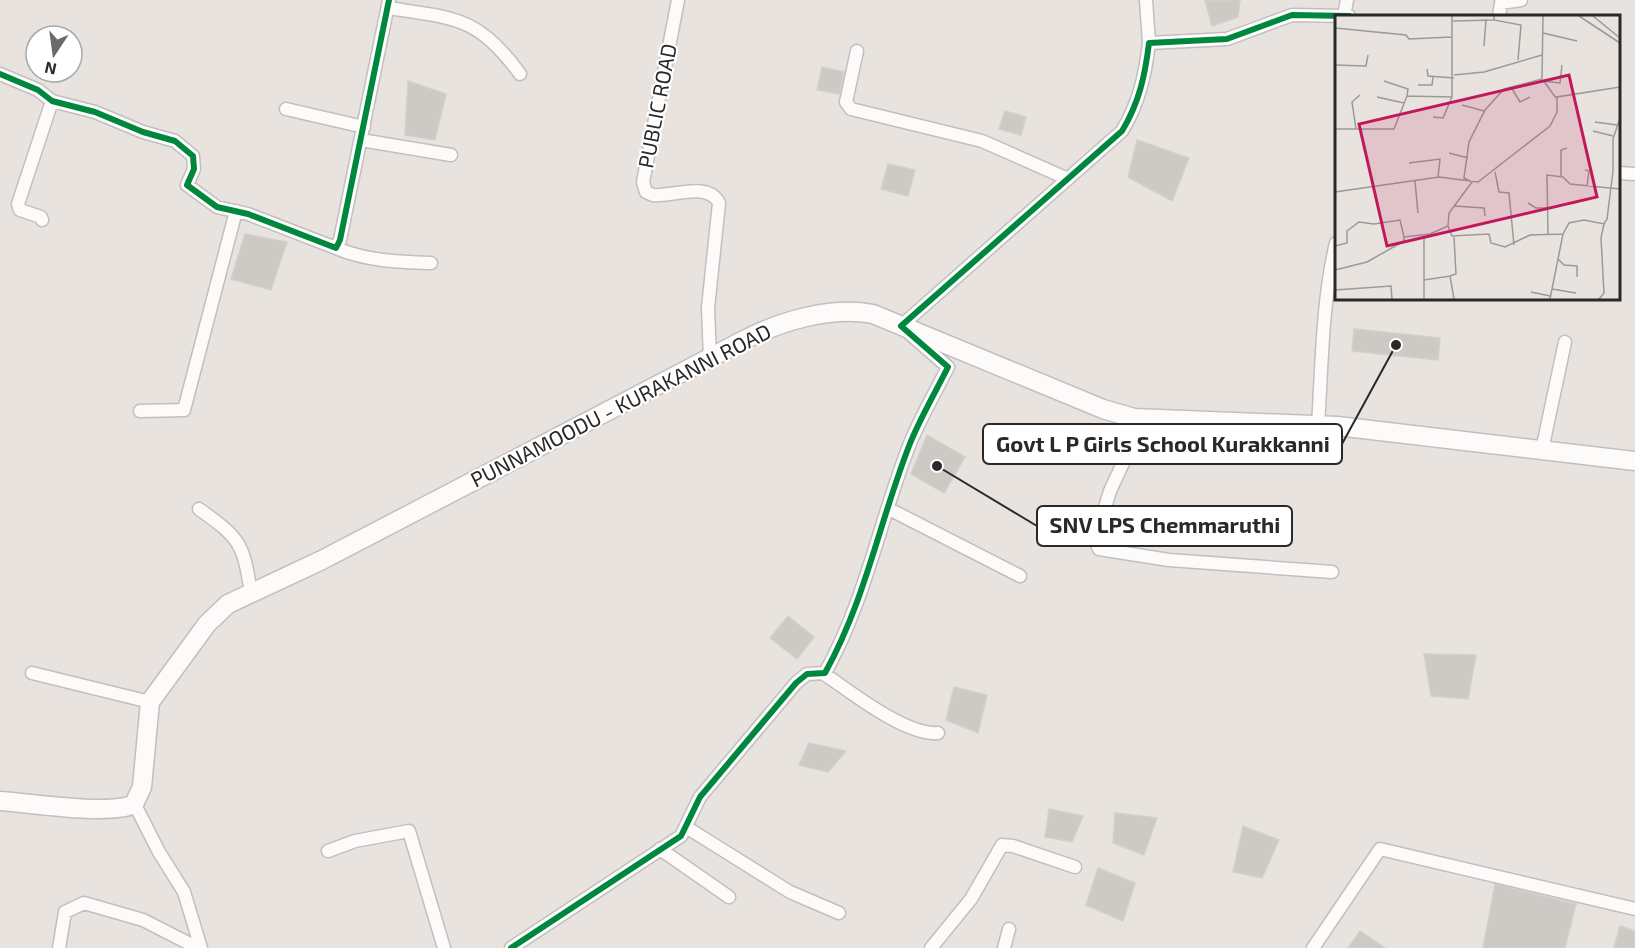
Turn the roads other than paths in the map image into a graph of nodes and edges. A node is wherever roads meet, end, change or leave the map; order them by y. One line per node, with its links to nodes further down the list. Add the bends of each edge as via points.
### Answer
1 (678, 0): 28 (street, PUBLIC ROAD, via 643,182 646,192 653,195 703,191 719,203 708,308)
2 (1146, 0): 9 (street)
3 (1347, 0): 7 (street)
4 (1521, 0): 5 (street)
5 (1500, 2)
6 (388, 4): 12 (street, via 469,23 504,52); 15 (street)
7 (1344, 15)
8 (1335, 16): 9 (street, via 1293,15 1227,39)
9 (1149, 43): 20 (street, via 1136,108 1122,131)
10 (857, 51): 20 (street, via 846,102 851,110 981,141)
11 (0, 74): 13 (street, via 38,90)
12 (520, 74)
13 (52, 101): 21 (street, via 175,141 192,156 194,169 187,185 217,207); 22 (street, via 18,204 20,210)
14 (286, 110): 15 (street)
15 (364, 127): 16 (street)
16 (361, 140): 17 (street); 23 (street)
17 (451, 155)
18 (1620, 173): 19 (street)
19 (1635, 174)
20 (1068, 179): 26 (street)
21 (236, 212): 23 (street); 29 (street, via 184,410)
22 (42, 220)
23 (336, 248): 25 (street, via 392,262)
24 (1335, 249): 31 (street, via 1326,304)
25 (431, 263)
26 (901, 326): 28 (main road, PUNNAMOODU - KURAKANNI ROAD, via 862,312 818,316 769,328); 30 (main road, PUNNAMOODU - KURAKANNI ROAD, via 1103,409); 35 (street, via 948,367 911,441)
27 (1566, 342): 32 (street)
28 (710, 359): 38 (main road, PUNNAMOODU - KURAKANNI ROAD)
29 (140, 411)
30 (1144, 418): 31 (main road, PUNNAMOODU - KURAKANNI ROAD); 36 (street, via 1110,490 1095,540 1099,549 1192,562)
31 (1318, 425): 32 (main road, PUNNAMOODU - KURAKANNI ROAD)
32 (1542, 450): 33 (main road, PUNNAMOODU - KURAKANNI ROAD)
33 (1635, 461)
34 (200, 509): 38 (street, via 241,545)
35 (889, 509): 37 (street); 40 (street, via 849,625)
36 (1332, 572)
37 (1020, 576)
38 (251, 593): 41 (main road, PUNNAMOODU - KURAKANNI ROAD, via 228,604 207,624)
39 (32, 673): 41 (street)
40 (823, 673): 42 (street, via 892,718 926,733); 45 (street, via 807,675 788,691 700,797)
41 (150, 702): 44 (main road, via 142,787)
42 (938, 733)
43 (0, 801): 44 (main road, via 103,808 123,808)
44 (134, 803): 54 (street, via 184,892)
45 (686, 827): 46 (street, via 681,836); 51 (street, via 789,892)
46 (660, 849): 49 (street); 56 (street)
47 (328, 851): 55 (street, via 355,841 409,831)
48 (1075, 867): 57 (street, via 1002,845 971,899)
49 (729, 897)
50 (1635, 909): 59 (street, via 1380,849)
51 (839, 913)
52 (1010, 929): 58 (street)
53 (59, 948): 54 (street, via 65,912 84,903 143,920)
54 (200, 948)
55 (444, 948)
56 (510, 948)
57 (931, 948)
58 (1004, 948)
59 (1313, 948)

